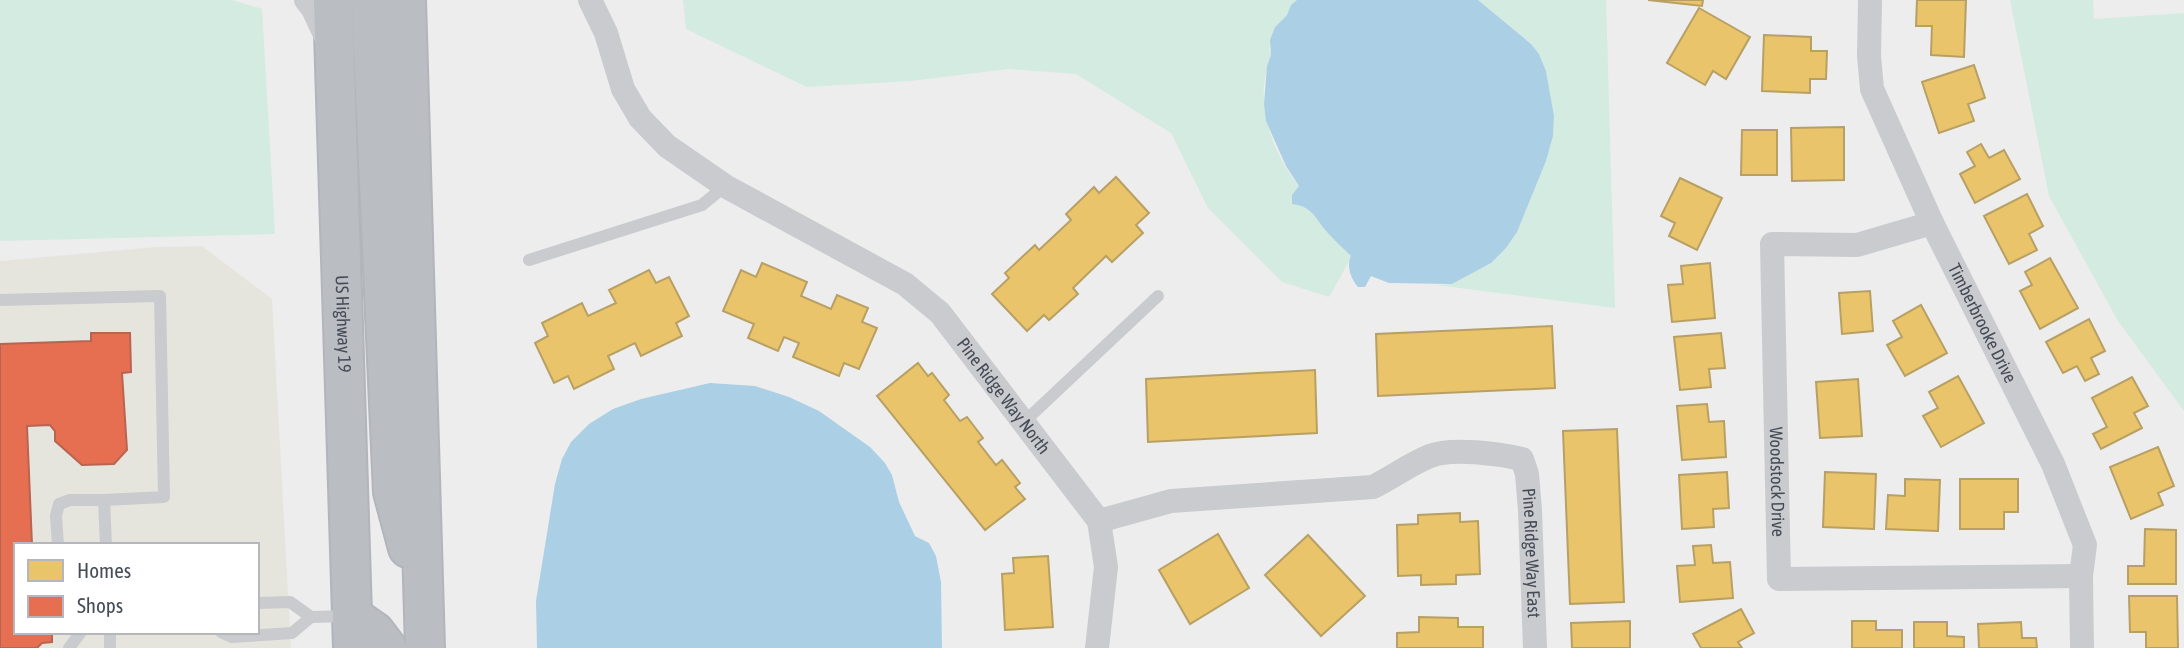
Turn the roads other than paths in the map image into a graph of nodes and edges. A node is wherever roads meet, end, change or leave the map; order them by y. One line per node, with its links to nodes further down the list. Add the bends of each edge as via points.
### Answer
1 (306, 0): 7 (street, via 327,40)
2 (333, 0): 7 (highway, US Highway 19)
3 (369, 0): 20 (highway, via 393,492)
4 (406, 0): 20 (highway)
5 (590, 0): 8 (street, Pine Ridge Way North, via 606,33 623,89 640,118 667,146)
6 (1870, 0): 9 (street, Timberbrooke Drive, via 1872,89)
7 (335, 75): 22 (highway, US Highway 19)
8 (725, 186): 10 (lane, via 702,205); 13 (street, Pine Ridge Way North, via 905,284 940,313)
9 (1932, 223): 18 (street, Timberbrooke Drive, via 2053,464 2084,545); 18 (street, Woodstock Drive, via 1857,245 1772,244 1779,579)
10 (529, 260)
11 (1158, 296): 13 (lane)
12 (0, 300): 14 (lane, via 160,296 163,497)
13 (1024, 422): 15 (street, Pine Ridge Way North)
14 (104, 500): 16 (lane, via 59,504); 17 (lane)
15 (1099, 521): 26 (street, via 1106,567); 27 (street, Pine Ridge Way East, via 1171,500 1373,487 1434,454 1492,452 1522,459 1530,510)
16 (58, 543)
17 (106, 543)
18 (2081, 576): 28 (street, Timberbrooke Drive)
19 (259, 603): 21 (lane, via 290,602)
20 (424, 604): 25 (highway)
21 (311, 617): 22 (lane); 23 (lane, via 292,633)
22 (352, 632): 24 (highway, via 375,632)
23 (229, 639)
24 (387, 648)
25 (425, 648)
26 (1097, 648)
27 (1535, 648)
28 (2082, 648)

